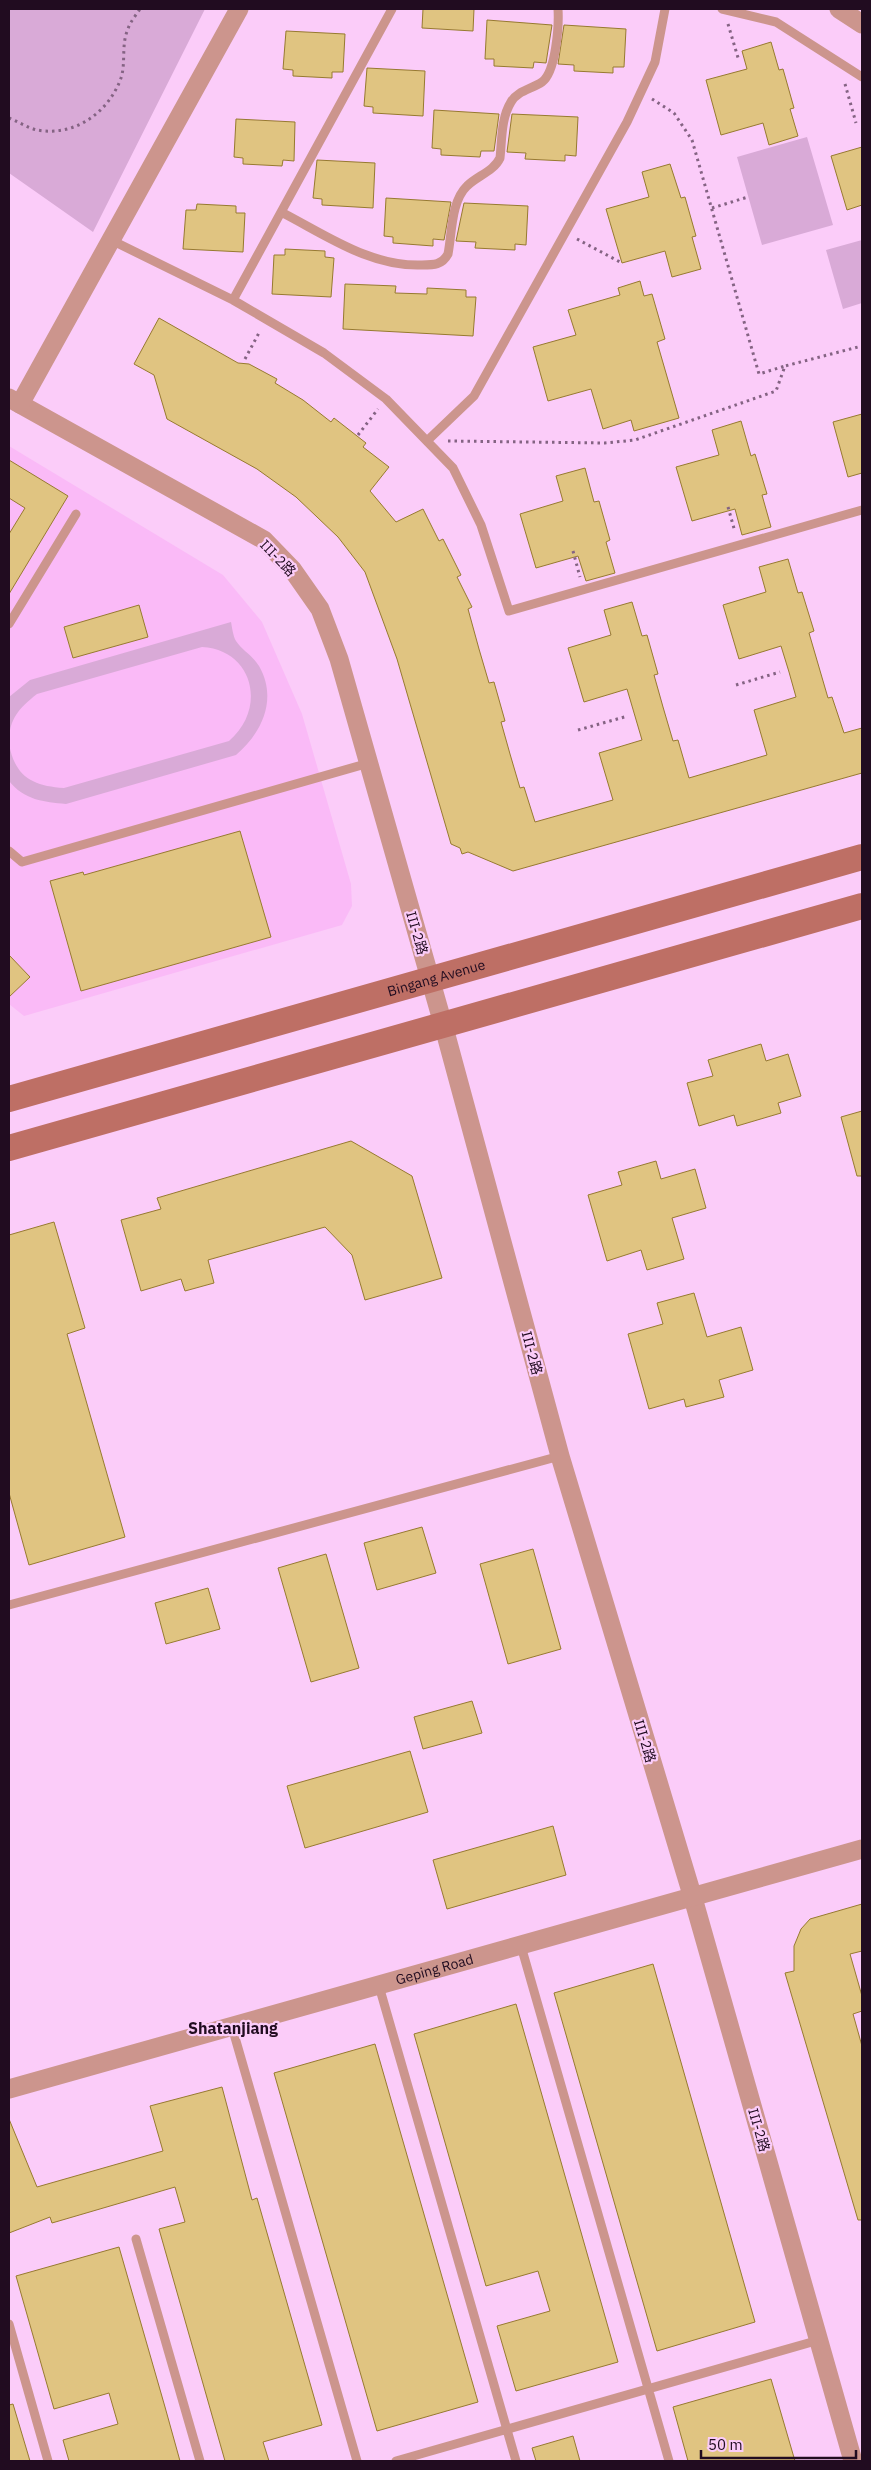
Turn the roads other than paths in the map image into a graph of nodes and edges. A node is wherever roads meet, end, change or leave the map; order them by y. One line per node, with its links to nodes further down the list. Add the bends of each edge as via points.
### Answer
1 (239, 9): 10 (street)
2 (392, 9): 9 (lane)
3 (558, 9): 9 (lane, via 559,25 549,74 512,100 505,114 500,158 497,165 466,187 460,196 444,262 410,266 385,263)
4 (665, 9): 13 (lane, via 655,62 627,122 474,396)
5 (723, 9): 8 (lane, via 776,22)
6 (839, 9): 7 (street)
7 (862, 24)
8 (862, 77)
9 (281, 212): 11 (lane)
10 (111, 240): 11 (lane); 12 (street)
11 (233, 300): 13 (lane, via 324,353 386,399)
12 (14, 401): 17 (street, III-2路, via 264,540 292,569 320,609 339,659)
13 (428, 440): 14 (lane, via 453,468 481,525 509,611)
14 (862, 510)
15 (76, 514): 16 (lane)
16 (9, 624)
17 (368, 763): 18 (lane, via 22,862); 21 (street, III-2路)
18 (9, 851)
19 (862, 857): 21 (main road, Bingang Avenue)
20 (862, 906): 22 (main road)
21 (431, 980): 22 (street, III-2路); 23 (main road, Bingang Avenue)
22 (443, 1024): 24 (main road); 25 (street, III-2路)
23 (9, 1099)
24 (9, 1148)
25 (560, 1456): 26 (lane); 28 (street, III-2路)
26 (9, 1605)
27 (862, 1850): 28 (street, Geping Road)
28 (693, 1898): 29 (street, Geping Road); 35 (street, III-2路)
29 (521, 1946): 30 (street, Geping Road); 36 (lane)
30 (380, 1986): 31 (street, Geping Road); 37 (lane)
31 (232, 2027): 32 (street, Geping Road); 40 (lane)
32 (9, 2089)
33 (136, 2239): 39 (lane)
34 (9, 2324): 38 (lane)
35 (819, 2340): 36 (lane); 44 (street, III-2路)
36 (648, 2389): 37 (lane); 43 (lane)
37 (507, 2429): 41 (lane); 42 (lane)
38 (48, 2461)
39 (200, 2461)
40 (357, 2461)
41 (396, 2461)
42 (516, 2461)
43 (669, 2461)
44 (854, 2461)

